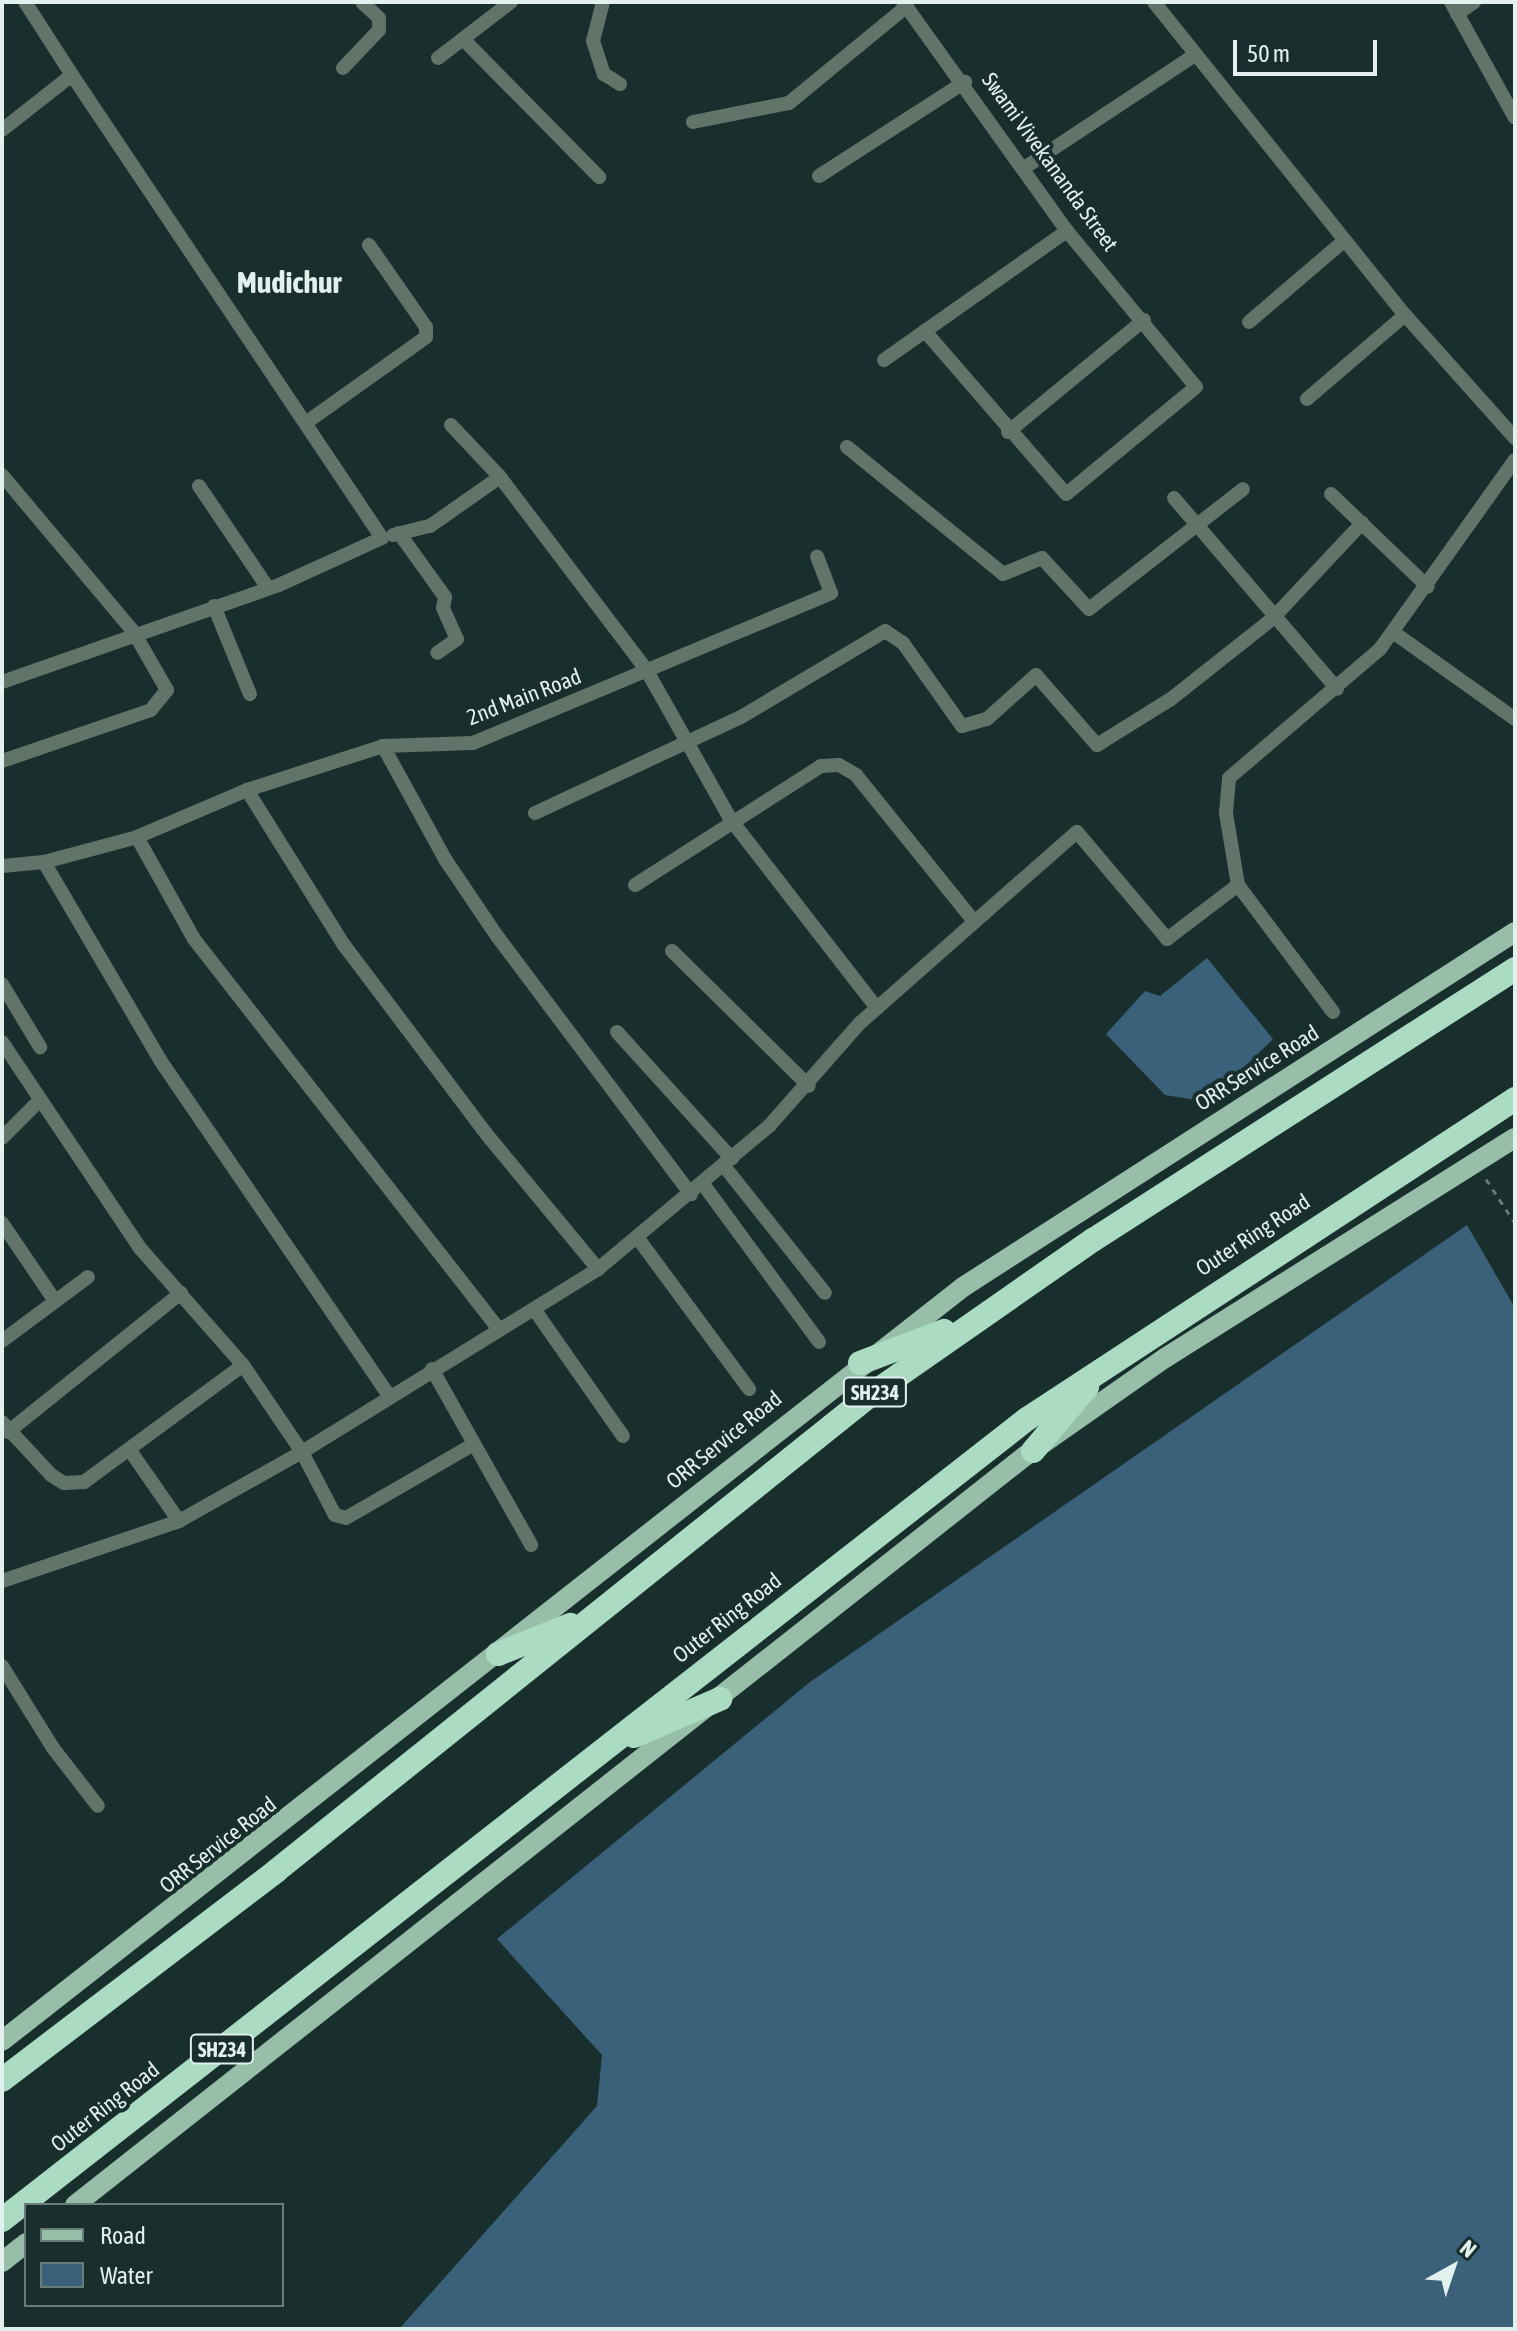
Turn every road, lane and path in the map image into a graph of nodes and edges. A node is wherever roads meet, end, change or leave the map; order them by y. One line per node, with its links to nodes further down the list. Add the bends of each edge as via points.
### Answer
1 (25, 2): 13 (street)
2 (362, 2): 12 (street, via 379,18 379,30)
3 (511, 2): 9 (street)
4 (603, 2): 15 (street, via 593,41 604,74)
5 (1154, 2): 10 (street)
6 (1474, 2): 8 (street)
7 (905, 4): 14 (street, Swami Vivekananda Street); 17 (street, via 789,103)
8 (1454, 8): 16 (street)
9 (463, 39): 11 (street); 21 (street)
10 (1196, 54): 19 (street); 23 (street)
11 (438, 58)
12 (343, 68)
13 (72, 75): 18 (street); 31 (street)
14 (965, 82): 19 (street, Swami Vivekananda Street); 20 (street)
15 (620, 84)
16 (1515, 118)
17 (693, 122)
18 (2, 130)
19 (1024, 168): 22 (street, Swami Vivekananda Street)
20 (819, 176)
21 (599, 177)
22 (1067, 231): 26 (street, Swami Vivekananda Street); 28 (street)
23 (1345, 240): 25 (street); 27 (street)
24 (369, 245): 31 (street, via 426,327 426,337)
25 (1405, 315): 30 (street); 34 (street)
26 (1144, 320): 33 (street); 33 (street, Swami Vivekananda Street, via 1196,381 1190,396 1066,494)
27 (1249, 322)
28 (925, 331): 29 (street); 33 (street)
29 (884, 360)
30 (1307, 399)
31 (307, 422): 46 (street)
32 (451, 425): 38 (street)
33 (1008, 432)
34 (1515, 438)
35 (847, 447): 44 (street, via 1003,574 1042,558 1089,609)
36 (1515, 460): 48 (street)
37 (2, 475): 52 (street)
38 (500, 477): 45 (street, via 430,526); 55 (street)
39 (199, 486): 49 (street)
40 (1243, 489): 44 (street)
41 (1331, 494): 43 (street)
42 (1174, 498): 44 (street)
43 (1362, 523): 48 (street); 51 (street)
44 (1195, 525): 51 (street)
45 (399, 533): 46 (street); 54 (street, via 445,597 443,608 457,639)
46 (382, 538): 49 (street)
47 (817, 557): 55 (street, 2nd Main Road, via 831,593)
48 (1428, 587): 53 (street)
49 (268, 588): 50 (street)
50 (214, 606): 52 (street); 58 (street)
51 (1272, 619): 57 (street); 60 (street, via 1171,699 1097,745 1036,675 987,719 962,726 903,643 885,631 785,694)
52 (133, 631): 56 (street); 62 (street, via 167,690 163,701)
53 (1393, 632): 57 (street); 59 (street)
54 (437, 653)
55 (647, 671): 60 (street); 61 (street, 2nd Main Road, via 473,743)
56 (2, 682)
57 (1337, 689): 70 (street, via 1229,778 1226,813)
58 (250, 694)
59 (1515, 719)
60 (688, 740): 64 (street); 65 (street)
61 (383, 746): 63 (street, 2nd Main Road); 89 (street, via 445,859 497,936)
62 (2, 761)
63 (247, 790): 66 (street, 2nd Main Road); 93 (street, via 344,945)
64 (535, 813)
65 (731, 820): 69 (street); 71 (street, via 821,766 839,765 856,775); 76 (street)
66 (137, 837): 67 (street, 2nd Main Road); 100 (street, via 194,939)
67 (44, 862): 68 (street, 2nd Main Road); 108 (street, via 160,1060)
68 (2, 866)
69 (635, 885)
70 (1238, 885): 71 (street, via 1167,939 1077,832); 77 (street)
71 (974, 921): 76 (street)
72 (1515, 932): 104 (main road, ORR Service Road, via 1054,1225)
73 (672, 951): 81 (street)
74 (1515, 969): 99 (highway, SH234)
75 (2, 984): 80 (street)
76 (877, 1008): 81 (street)
77 (1333, 1012)
78 (617, 1032): 86 (street)
79 (2, 1042): 83 (street)
80 (40, 1047)
81 (809, 1086): 86 (street)
82 (1515, 1099): 103 (highway, Outer Ring Road / SH234)
83 (39, 1101): 84 (street); 95 (street, via 139,1247)
84 (2, 1138)
85 (1515, 1138): 87 (main road)
86 (728, 1162): 88 (street); 96 (street)
87 (1475, 1163): 90 (path); 113 (main road, via 1165,1358)
88 (703, 1184): 89 (street); 102 (street)
89 (691, 1194): 92 (street)
90 (1515, 1223)
91 (4, 1231): 97 (street)
92 (637, 1237): 93 (street); 107 (street)
93 (598, 1269): 98 (street)
94 (88, 1277): 97 (street)
95 (181, 1293): 105 (street); 109 (street)
96 (825, 1293)
97 (55, 1301): 101 (street)
98 (534, 1309): 100 (street); 110 (street)
99 (975, 1320): 104 (highway); 118 (highway, SH234, via 869,1396)
100 (499, 1330): 106 (street)
101 (2, 1341)
102 (819, 1342)
103 (1110, 1361): 113 (highway); 122 (highway, Outer Ring Road / SH234, via 938,1486)
104 (860, 1363): 119 (main road, ORR Service Road)
105 (243, 1365): 112 (street); 114 (street)
106 (432, 1369): 108 (street); 111 (street)
107 (749, 1389)
108 (388, 1394): 114 (street)
109 (5, 1427): 112 (street, via 64,1483 84,1482)
110 (623, 1436)
111 (474, 1444): 114 (street, via 346,1518 335,1515); 116 (street)
112 (129, 1449): 115 (street)
113 (1033, 1451): 121 (main road)
114 (302, 1452): 115 (street)
115 (179, 1521): 117 (street)
116 (531, 1545)
117 (2, 1581)
118 (593, 1615): 119 (highway); 125 (highway, SH234, via 276,1871)
119 (498, 1654): 124 (main road, ORR Service Road)
120 (2, 1666): 123 (street)
121 (720, 1699): 122 (highway); 126 (main road)
122 (602, 1750): 127 (highway, Outer Ring Road / SH234)
123 (98, 1806)
124 (2, 2040)
125 (2, 2080)
126 (78, 2203)
127 (2, 2220)
128 (24, 2245): 129 (main road)
129 (2, 2262)

